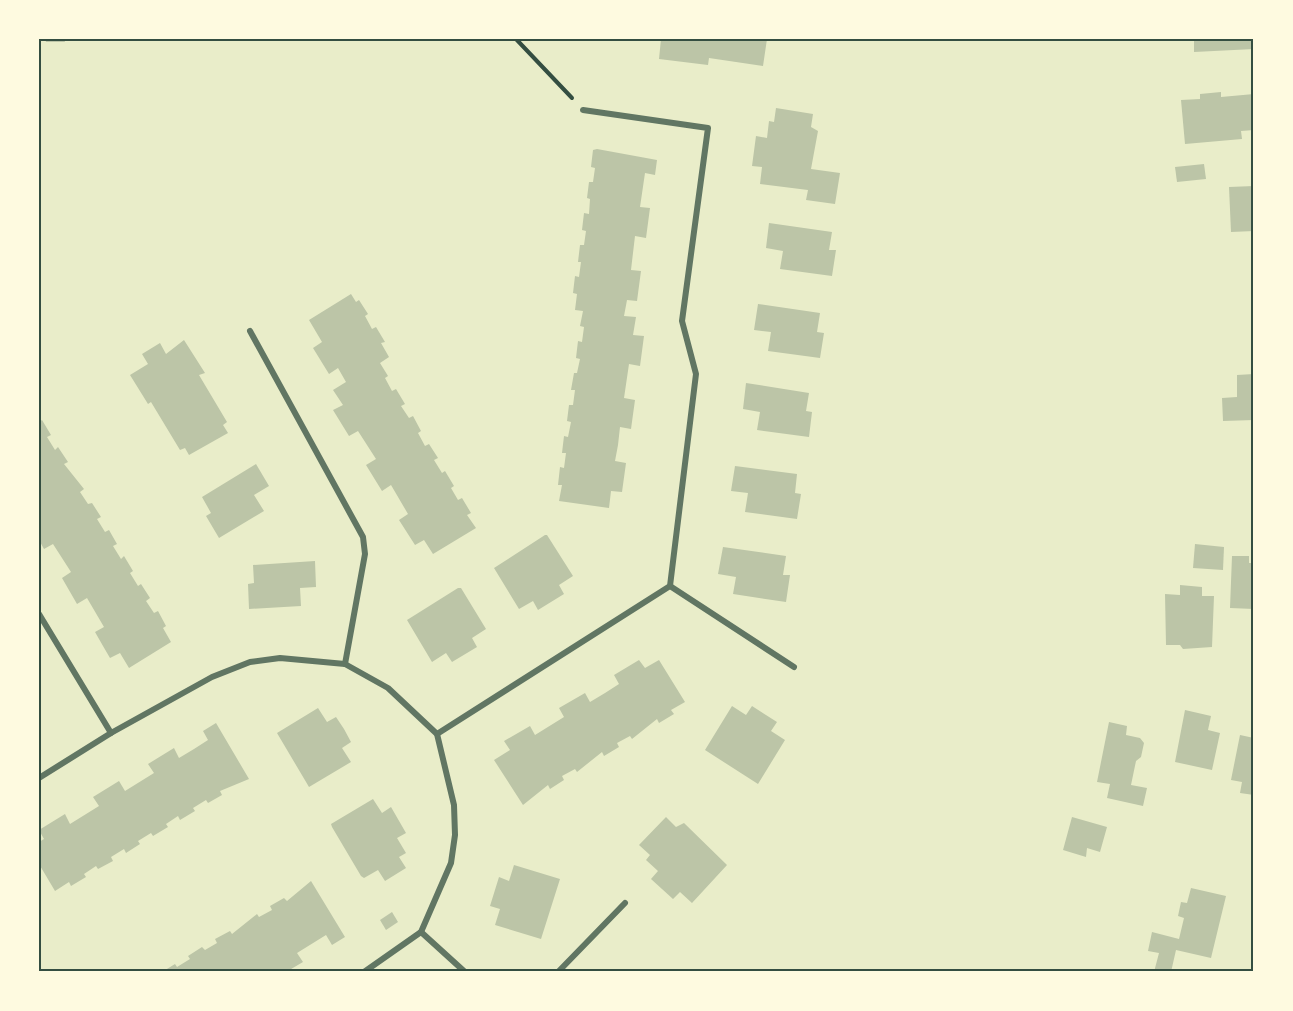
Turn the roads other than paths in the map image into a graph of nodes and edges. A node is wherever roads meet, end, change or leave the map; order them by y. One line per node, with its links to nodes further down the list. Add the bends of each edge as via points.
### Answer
1 (583, 110): 3 (street, via 708,128 682,321 696,374)
2 (250, 331): 5 (street, via 363,537 365,555)
3 (670, 586): 6 (street); 8 (street)
4 (39, 614): 7 (street)
5 (345, 664): 7 (street, via 280,658 250,662 212,677); 8 (street, via 388,688)
6 (794, 667)
7 (111, 732): 9 (street)
8 (437, 735): 11 (street, via 454,805 455,835 451,863)
9 (39, 778)
10 (625, 903): 14 (street)
11 (422, 932): 12 (street); 13 (street)
12 (364, 972)
13 (465, 972)
14 (558, 972)

